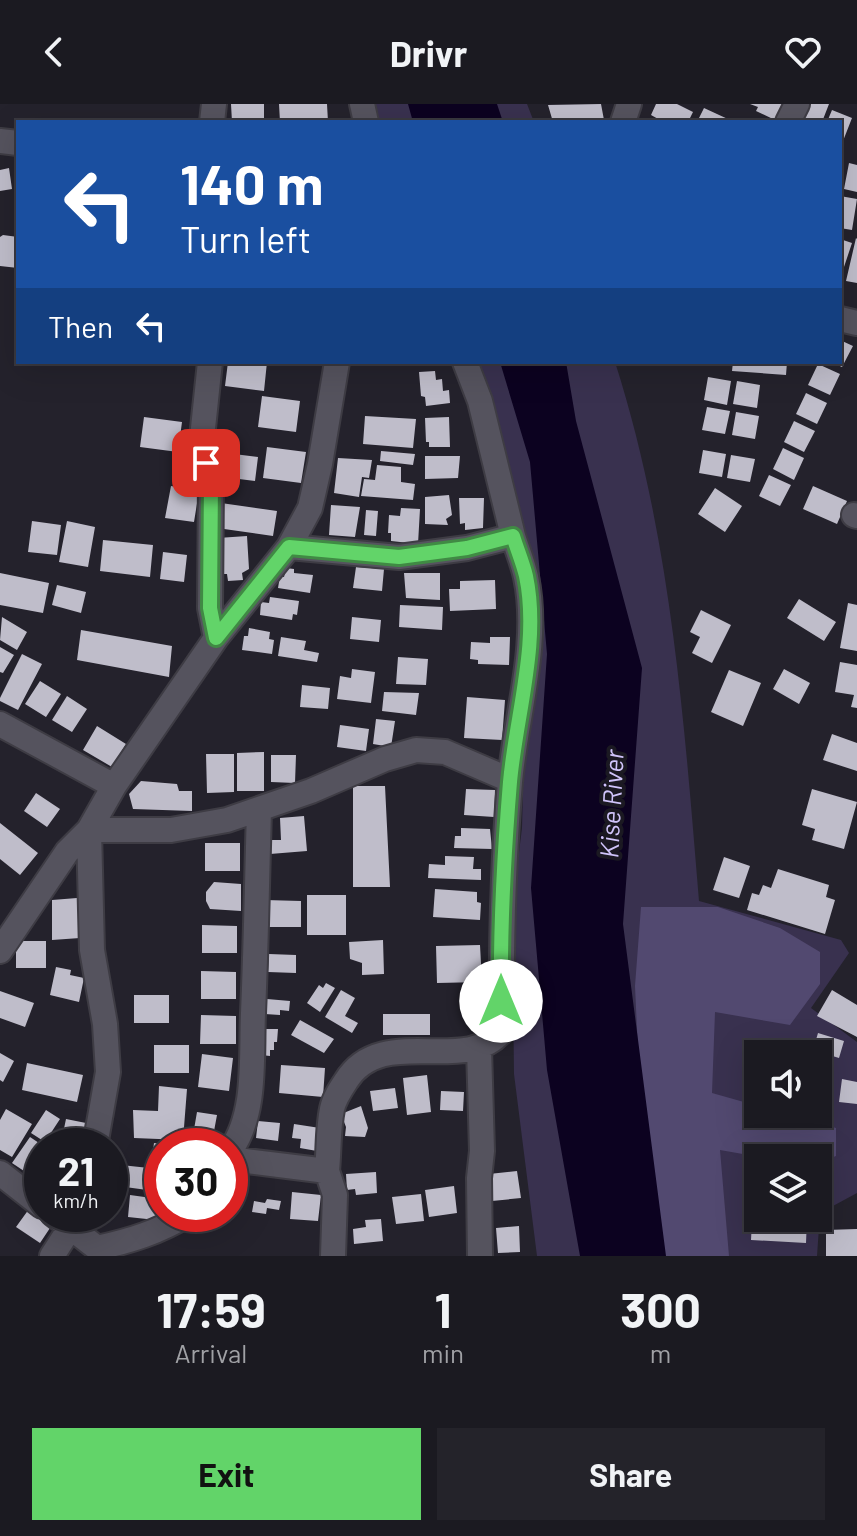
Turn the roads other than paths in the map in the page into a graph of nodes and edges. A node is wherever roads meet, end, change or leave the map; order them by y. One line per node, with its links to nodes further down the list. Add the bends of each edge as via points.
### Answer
1 (210, 364): 6 (street, via 201,447 211,478 210,608)
2 (337, 364): 5 (street, via 310,508)
3 (466, 364): 4 (street)
4 (513, 536): 5 (street, via 399,557); 8 (street, via 526,577 529,618)
5 (289, 547): 6 (street)
6 (216, 638): 9 (street)
7 (0, 724): 9 (street)
8 (510, 780): 10 (street, via 445,752 416,750); 13 (street, via 502,1031)
9 (114, 786): 11 (street)
10 (259, 810): 11 (street, via 171,830); 15 (street, via 256,955 248,1098)
11 (89, 830): 12 (street, via 67,852); 14 (street, via 92,950 108,1072)
12 (0, 951)
13 (479, 1048): 17 (street, via 388,1052 366,1060 350,1075 332,1108); 26 (street)
14 (98, 1128)
15 (241, 1128)
16 (248, 1161): 17 (street)
17 (327, 1171): 25 (street, via 335,1195)
18 (0, 1173): 19 (street)
19 (24, 1192)
20 (60, 1232): 24 (street)
21 (79, 1232): 23 (street)
22 (153, 1232): 23 (street)
23 (100, 1252)
24 (50, 1255)
25 (333, 1256)
26 (480, 1256)

